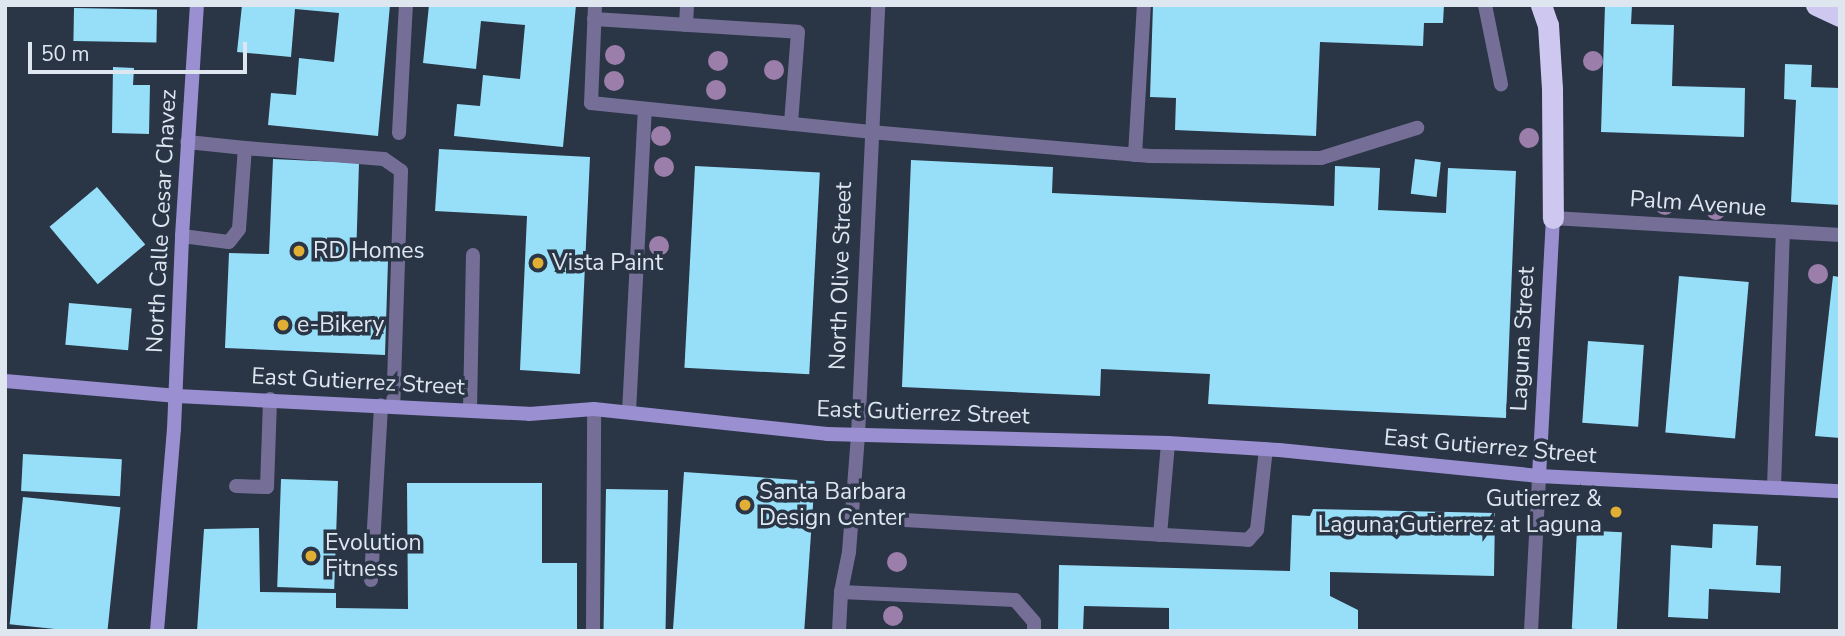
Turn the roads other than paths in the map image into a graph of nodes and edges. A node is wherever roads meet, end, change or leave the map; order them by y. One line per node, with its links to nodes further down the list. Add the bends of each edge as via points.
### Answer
1 (197, 5): 18 (street, North Calle Cesar Chavez)
2 (406, 5): 17 (street)
3 (687, 5): 11 (street)
4 (878, 5): 16 (street, North Olive Street)
5 (1144, 5): 20 (street)
6 (1485, 5): 12 (street)
7 (1541, 5): 21 (highway, via 1548,24 1552,88)
8 (1816, 5): 10 (highway)
9 (595, 12): 11 (street); 13 (street, via 591,103)
10 (1840, 16)
11 (686, 25): 14 (street, via 798,32)
12 (1501, 84)
13 (645, 109): 14 (street); 32 (street)
14 (790, 124): 16 (street)
15 (1418, 128): 20 (street, via 1321,158)
16 (870, 132): 20 (street); 33 (street, North Olive Street)
17 (399, 133)
18 (187, 142): 19 (street); 24 (street, North Calle Cesar Chavez)
19 (245, 148): 24 (street, via 239,229 229,242); 29 (street, via 384,159 401,171)
20 (1135, 155)
21 (1553, 218): 22 (street, Palm Avenue); 36 (street, Laguna Street)
22 (1783, 232): 23 (street, Palm Avenue); 38 (street)
23 (1840, 235)
24 (182, 236): 27 (street, North Calle Cesar Chavez)
25 (473, 255): 31 (street)
26 (5, 382): 27 (street, East Gutierrez Street)
27 (177, 396): 28 (street, East Gutierrez Street); 44 (street, North Calle Cesar Chavez)
28 (270, 399): 29 (street, East Gutierrez Street); 37 (street, via 267,487)
29 (387, 405): 31 (street, East Gutierrez Street); 42 (street)
30 (594, 409): 31 (street, East Gutierrez Street, via 529,414); 32 (street, East Gutierrez Street); 45 (street)
31 (470, 411)
32 (629, 412): 33 (street, East Gutierrez Street)
33 (858, 435): 34 (street, East Gutierrez Street); 40 (street, North Olive Street)
34 (1168, 443): 35 (street, East Gutierrez Street); 41 (street)
35 (1266, 449): 36 (street, East Gutierrez Street); 41 (street, via 1257,530 1248,540)
36 (1539, 476): 38 (street, East Gutierrez Street); 48 (street, Laguna Street)
37 (236, 485)
38 (1774, 487): 39 (street, East Gutierrez Street)
39 (1840, 491)
40 (852, 517): 41 (street); 43 (street, North Olive Street)
41 (1160, 535)
42 (371, 580)
43 (841, 592): 46 (street, North Olive Street); 47 (street, via 1014,600 1034,622)
44 (157, 631)
45 (593, 631)
46 (839, 631)
47 (1034, 631)
48 (1531, 631)

